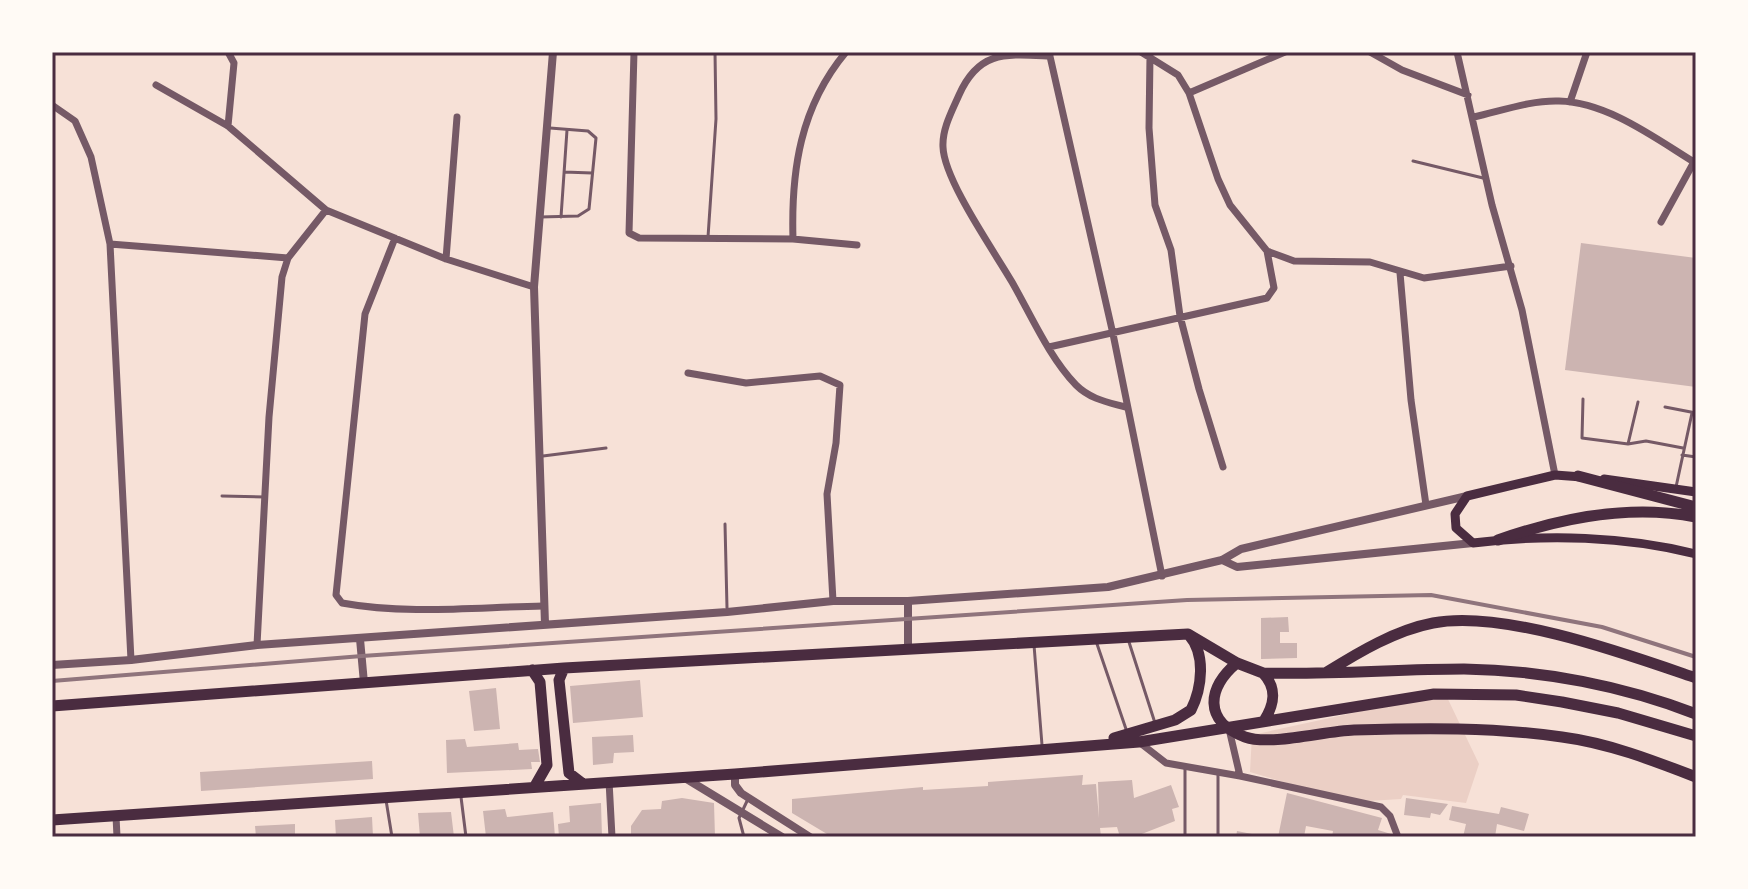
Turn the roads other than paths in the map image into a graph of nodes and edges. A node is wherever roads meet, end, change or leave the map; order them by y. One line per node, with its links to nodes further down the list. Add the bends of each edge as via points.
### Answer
1 (228, 52): 20 (street, via 234,63)
2 (553, 52): 21 (street)
3 (634, 52): 32 (street, via 629,233 639,238)
4 (715, 52): 32 (lane)
5 (846, 52): 34 (street, via 801,136 792,186)
6 (1141, 52): 12 (street)
7 (1285, 52): 14 (street)
8 (1370, 52): 15 (street)
9 (1457, 52): 15 (street)
10 (1587, 52): 16 (street)
11 (1049, 54): 44 (street); 45 (street, via 995,57 976,67 947,122 943,148 955,184)
12 (1150, 56): 14 (street, via 1178,75); 43 (street, via 1154,196 1174,262)
13 (156, 85): 20 (street)
14 (1189, 93): 37 (street, via 1230,205)
15 (1468, 95): 19 (street)
16 (1570, 102): 19 (street); 23 (street, via 1620,119)
17 (52, 105): 35 (street, via 75,121 91,157)
18 (457, 117): 39 (street)
19 (1474, 117): 27 (street)
20 (228, 126): 28 (street)
21 (547, 128): 22 (lane); 29 (street)
22 (567, 130): 25 (lane); 26 (lane, via 588,131 596,138)
23 (1695, 160): 31 (street)
24 (1413, 161): 27 (lane)
25 (564, 172): 26 (lane); 30 (lane)
26 (593, 173): 30 (lane, via 586,213)
27 (1486, 178): 40 (street)
28 (326, 210): 33 (street); 38 (street)
29 (540, 217): 30 (lane); 42 (street)
30 (561, 217)
31 (1661, 222)
32 (708, 237): 34 (street)
33 (395, 238): 39 (street); 77 (street, via 363,323 336,595 342,603 387,607)
34 (793, 239): 36 (street)
35 (110, 244): 38 (street); 87 (street)
36 (857, 245)
37 (1267, 251): 41 (street, via 1294,261 1370,262); 43 (street, via 1271,295)
38 (288, 258): 65 (street, via 277,313)
39 (446, 259): 42 (street)
40 (1511, 266): 41 (street, via 1424,278); 59 (street)
41 (1400, 273): 66 (street)
42 (534, 287): 56 (street)
43 (1180, 316): 44 (street); 58 (street)
44 (1113, 334): 45 (street); 49 (street)
45 (1049, 347): 49 (street, via 1088,395)
46 (688, 373): 75 (street, via 746,383 820,376 840,385 827,494)
47 (1583, 399): 52 (lane, via 1582,438)
48 (1638, 402): 52 (lane)
49 (1125, 407): 74 (street)
50 (1665, 407): 51 (lane)
51 (1694, 413): 54 (lane)
52 (1628, 444): 54 (lane, via 1646,441)
53 (606, 448): 56 (lane)
54 (1683, 448): 55 (lane)
55 (1682, 455): 57 (lane); 61 (lane)
56 (539, 456): 77 (street)
57 (1696, 457)
58 (1223, 467)
59 (1555, 475): 60 (main road); 64 (main road)
60 (1578, 476): 61 (main road); 67 (highway)
61 (1676, 487): 62 (main road)
62 (1696, 492)
63 (222, 496): 65 (lane)
64 (1467, 496): 66 (street); 71 (main road, via 1455,521 1461,536)
65 (265, 497): 85 (street)
66 (1426, 505): 73 (street, via 1241,549)
67 (1696, 507)
68 (1696, 517): 70 (highway, via 1640,511 1572,520)
69 (725, 524): 78 (lane)
70 (1498, 540): 71 (main road); 72 (main road, via 1589,540)
71 (1473, 543): 73 (street, via 1237,567)
72 (1696, 554)
73 (1222, 560): 74 (street)
74 (1162, 576): 76 (street, via 1059,592)
75 (833, 601): 76 (street); 78 (street)
76 (908, 601): 86 (street)
77 (543, 606): 79 (street)
78 (727, 612): 79 (street)
79 (545, 624): 83 (street)
80 (1188, 634): 81 (highway); 88 (highway); 99 (highway, via 1200,657 1195,703 1184,715)
81 (1127, 636): 82 (highway); 99 (lane)
82 (1095, 637): 84 (highway); 101 (lane)
83 (360, 639): 85 (street); 95 (street)
84 (1034, 641): 86 (highway); 105 (lane)
85 (257, 645): 87 (street)
86 (908, 647): 90 (highway)
87 (131, 660): 89 (street)
88 (1237, 663): 92 (highway); 100 (highway, via 1218,681 1213,698)
89 (52, 665)
90 (564, 668): 91 (highway); 113 (highway, via 559,680 569,773)
91 (532, 670): 95 (highway); 114 (highway, via 540,682 547,765)
92 (1263, 673): 93 (highway); 98 (highway, via 1273,695)
93 (1324, 675): 94 (highway, via 1415,628 1463,620 1559,635); 97 (highway, via 1467,669 1513,673 1619,689)
94 (1696, 678)
95 (364, 683): 96 (highway)
96 (52, 706)
97 (1696, 714)
98 (1264, 721): 100 (highway); 102 (highway, via 1434,694 1516,695 1618,713)
99 (1156, 725): 101 (highway)
100 (1229, 729): 103 (highway); 109 (street); 111 (highway, via 1260,739 1352,730 1563,737)
101 (1128, 734): 104 (highway)
102 (1696, 736)
103 (1139, 742): 104 (highway); 106 (street, via 1160,760)
104 (1094, 745): 105 (highway)
105 (1042, 749): 108 (highway)
106 (1185, 766): 107 (street); 128 (lane)
107 (1218, 772): 109 (street); 129 (lane)
108 (735, 774): 110 (highway); 117 (street, via 737,789)
109 (1240, 776): 130 (street, via 1381,807)
110 (684, 777): 112 (highway); 118 (street)
111 (1696, 777)
112 (609, 781): 113 (highway); 124 (street)
113 (584, 784): 114 (highway)
114 (535, 786): 115 (highway)
115 (460, 791): 116 (highway); 123 (lane)
116 (386, 796): 119 (highway); 122 (lane)
117 (748, 799): 118 (lane); 127 (street)
118 (741, 812): 125 (lane); 126 (street)
119 (116, 816): 120 (highway); 121 (street)
120 (52, 820)
121 (117, 837)
122 (392, 837)
123 (466, 837)
124 (612, 837)
125 (744, 837)
126 (782, 837)
127 (810, 837)
128 (1185, 837)
129 (1218, 837)
130 (1398, 837)

